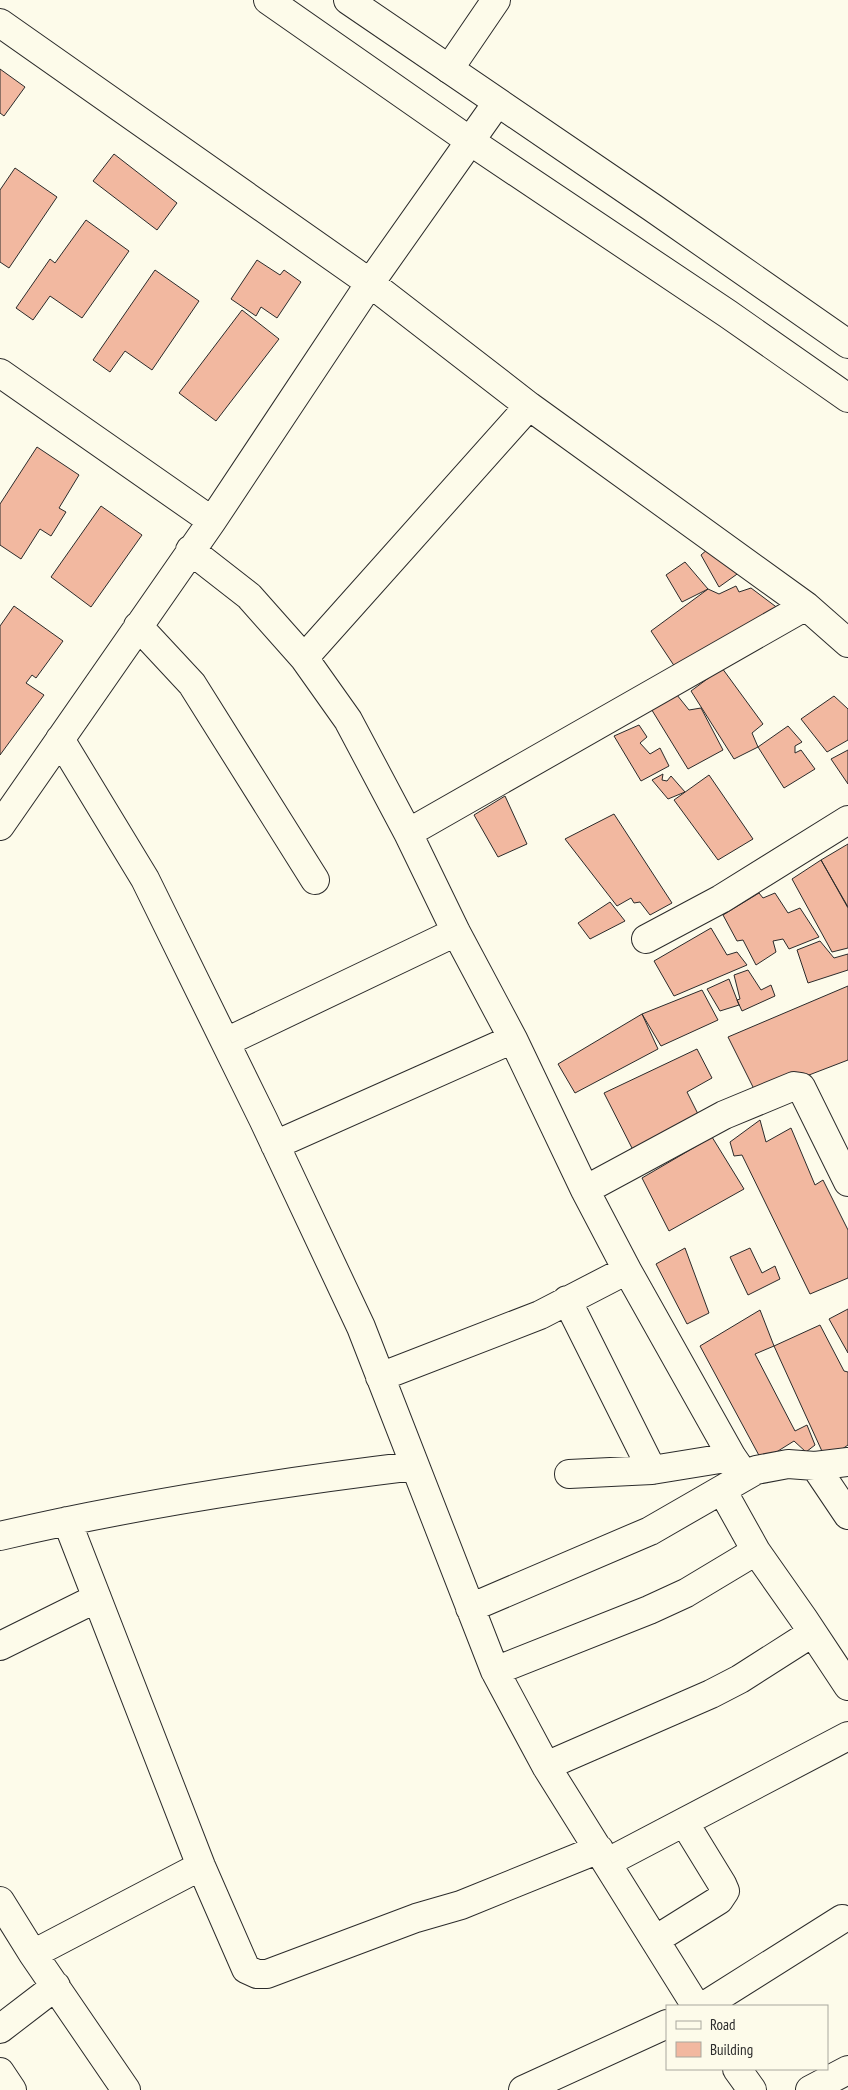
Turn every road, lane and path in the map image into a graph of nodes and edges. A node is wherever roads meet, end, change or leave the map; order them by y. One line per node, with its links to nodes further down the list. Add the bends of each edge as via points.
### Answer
1 (268, 0): 7 (street)
2 (348, 0): 5 (street)
3 (496, 0): 5 (street)
4 (0, 23): 8 (street)
5 (448, 69): 6 (street)
6 (497, 102): 7 (street); 9 (street)
7 (470, 141): 8 (street); 11 (street)
8 (370, 284): 12 (street); 13 (street)
9 (848, 344)
10 (0, 373): 13 (street)
11 (848, 398)
12 (529, 406): 15 (street); 18 (street)
13 (212, 521): 14 (street)
14 (190, 550): 16 (street); 18 (street, via 249,596)
15 (806, 606): 17 (street); 22 (street)
16 (138, 626): 19 (street); 23 (street, via 192,684)
17 (848, 643)
18 (304, 658): 22 (street, via 348,720)
19 (60, 739): 21 (street); 27 (street, via 145,879)
20 (848, 820): 25 (street, via 721,899)
21 (0, 826)
22 (408, 833): 24 (street)
23 (315, 880)
24 (456, 932): 26 (street); 27 (street)
25 (646, 939)
26 (513, 1039): 28 (street); 30 (street)
27 (226, 1042): 28 (street)
28 (275, 1145): 33 (street, via 361,1327)
29 (848, 1182): 30 (street, via 801,1087 794,1086 724,1115)
30 (585, 1190): 31 (street)
31 (627, 1270): 32 (street); 36 (street)
32 (567, 1300): 33 (street, via 540,1315); 38 (street)
33 (380, 1377): 35 (street)
34 (848, 1462): 37 (street)
35 (414, 1466): 42 (street, via 289,1482); 46 (street)
36 (739, 1466): 37 (street, via 756,1470 788,1464); 38 (street); 40 (street)
37 (815, 1466): 41 (street)
38 (652, 1470): 39 (street)
39 (569, 1474)
40 (722, 1490): 44 (street); 46 (street, via 650,1531)
41 (848, 1515)
42 (67, 1520): 43 (street); 45 (street)
43 (0, 1536)
44 (756, 1551): 47 (street); 49 (street, via 686,1593 650,1610)
45 (97, 1598): 48 (street); 55 (street)
46 (470, 1608): 49 (street)
47 (812, 1633): 50 (street); 52 (street, via 711,1694)
48 (0, 1646)
49 (495, 1671): 52 (street)
50 (848, 1686)
51 (848, 1736): 53 (street)
52 (546, 1766): 54 (street)
53 (684, 1822): 54 (street); 58 (street, via 725,1891 719,1900)
54 (604, 1856): 55 (street, via 416,1918 267,1974 246,1969); 58 (street)
55 (201, 1866): 59 (street)
56 (1, 1905): 59 (street)
57 (842, 1919): 62 (street)
58 (655, 1940): 61 (street)
59 (33, 1954): 60 (street)
60 (56, 1986): 64 (street); 69 (street)
61 (695, 2005)
62 (706, 2005)
63 (666, 2024): 70 (street)
64 (0, 2029)
65 (739, 2070): 71 (street)
66 (848, 2070): 72 (street)
67 (0, 2072): 68 (street)
68 (12, 2090)
69 (126, 2090)
70 (522, 2090)
71 (752, 2090)
72 (810, 2090)

